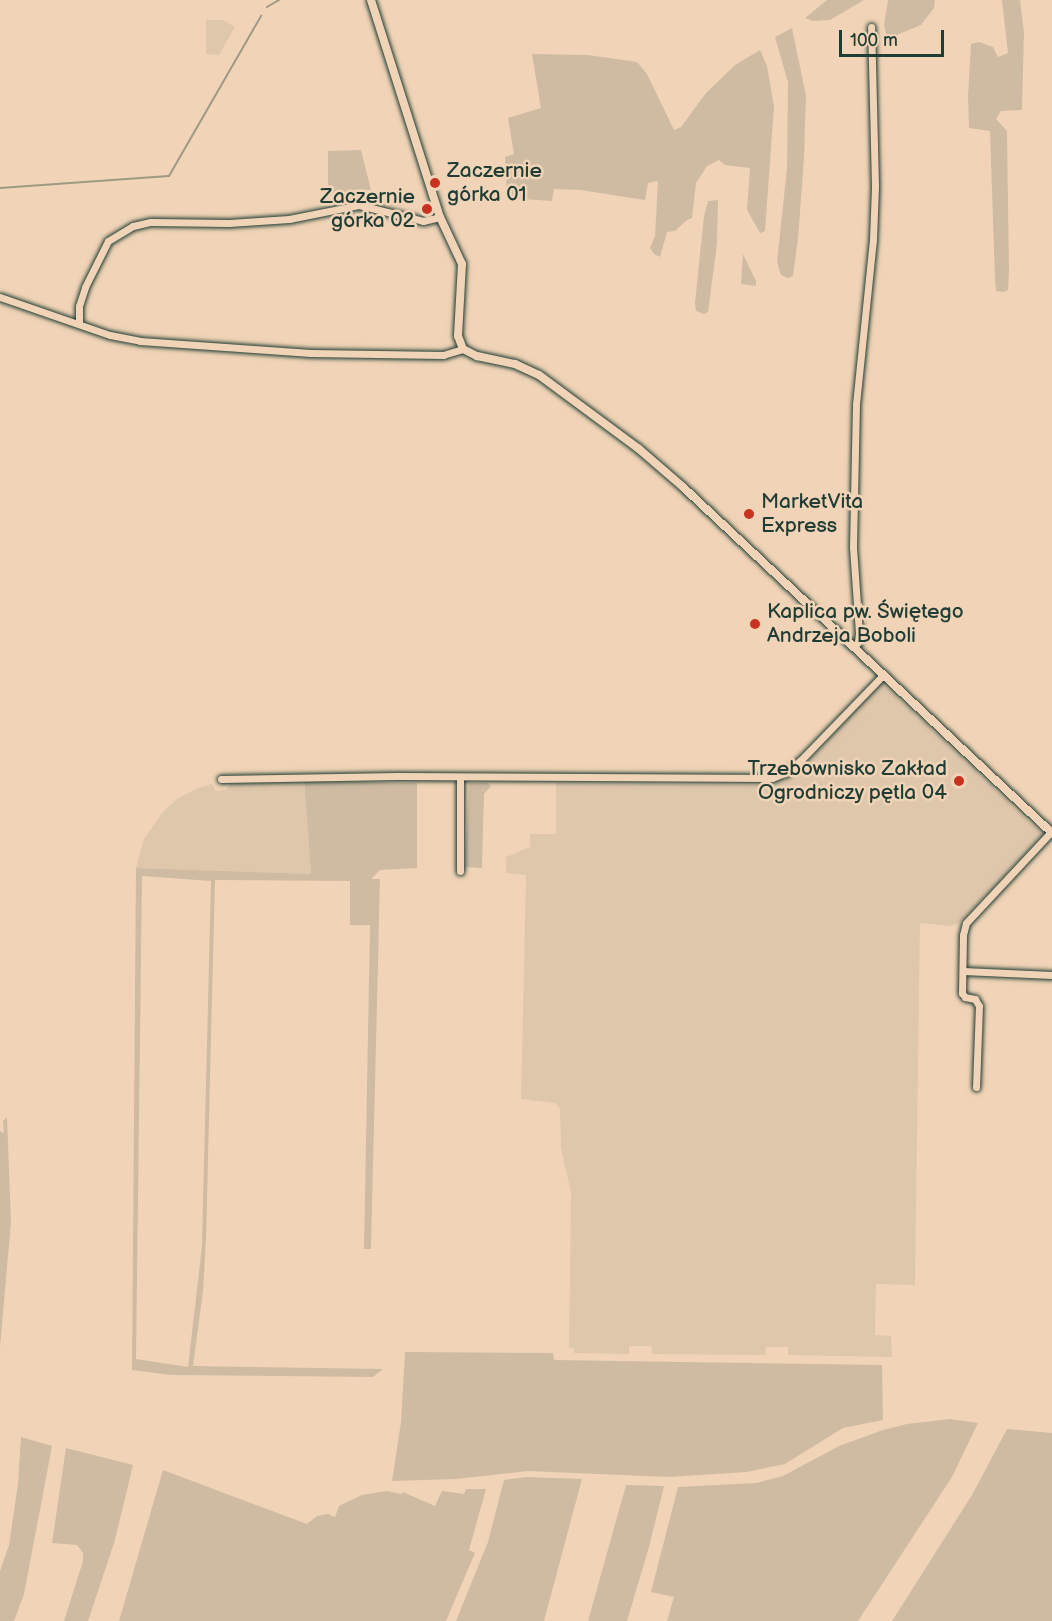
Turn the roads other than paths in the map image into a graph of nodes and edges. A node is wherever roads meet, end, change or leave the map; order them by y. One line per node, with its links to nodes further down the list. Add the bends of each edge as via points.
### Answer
1 (371, 0): 3 (street)
2 (871, 27): 7 (street, via 875,186 856,405 853,547 859,633)
3 (440, 217): 5 (street, via 423,221 359,205 289,219 133,225 108,241 85,287); 6 (street, via 462,264 458,336)
4 (0, 297): 5 (street)
5 (79, 324): 6 (street, via 140,341 443,355)
6 (463, 349): 7 (street, via 539,375 598,418 683,487)
7 (854, 647): 8 (street)
8 (883, 675): 9 (street, via 801,760 772,778); 11 (street)
9 (460, 777): 10 (street); 12 (street)
10 (221, 779)
11 (1052, 832): 13 (street, via 966,923)
12 (460, 871)
13 (963, 971): 14 (street); 15 (street, via 962,993 979,1006)
14 (1052, 975)
15 (976, 1087)

